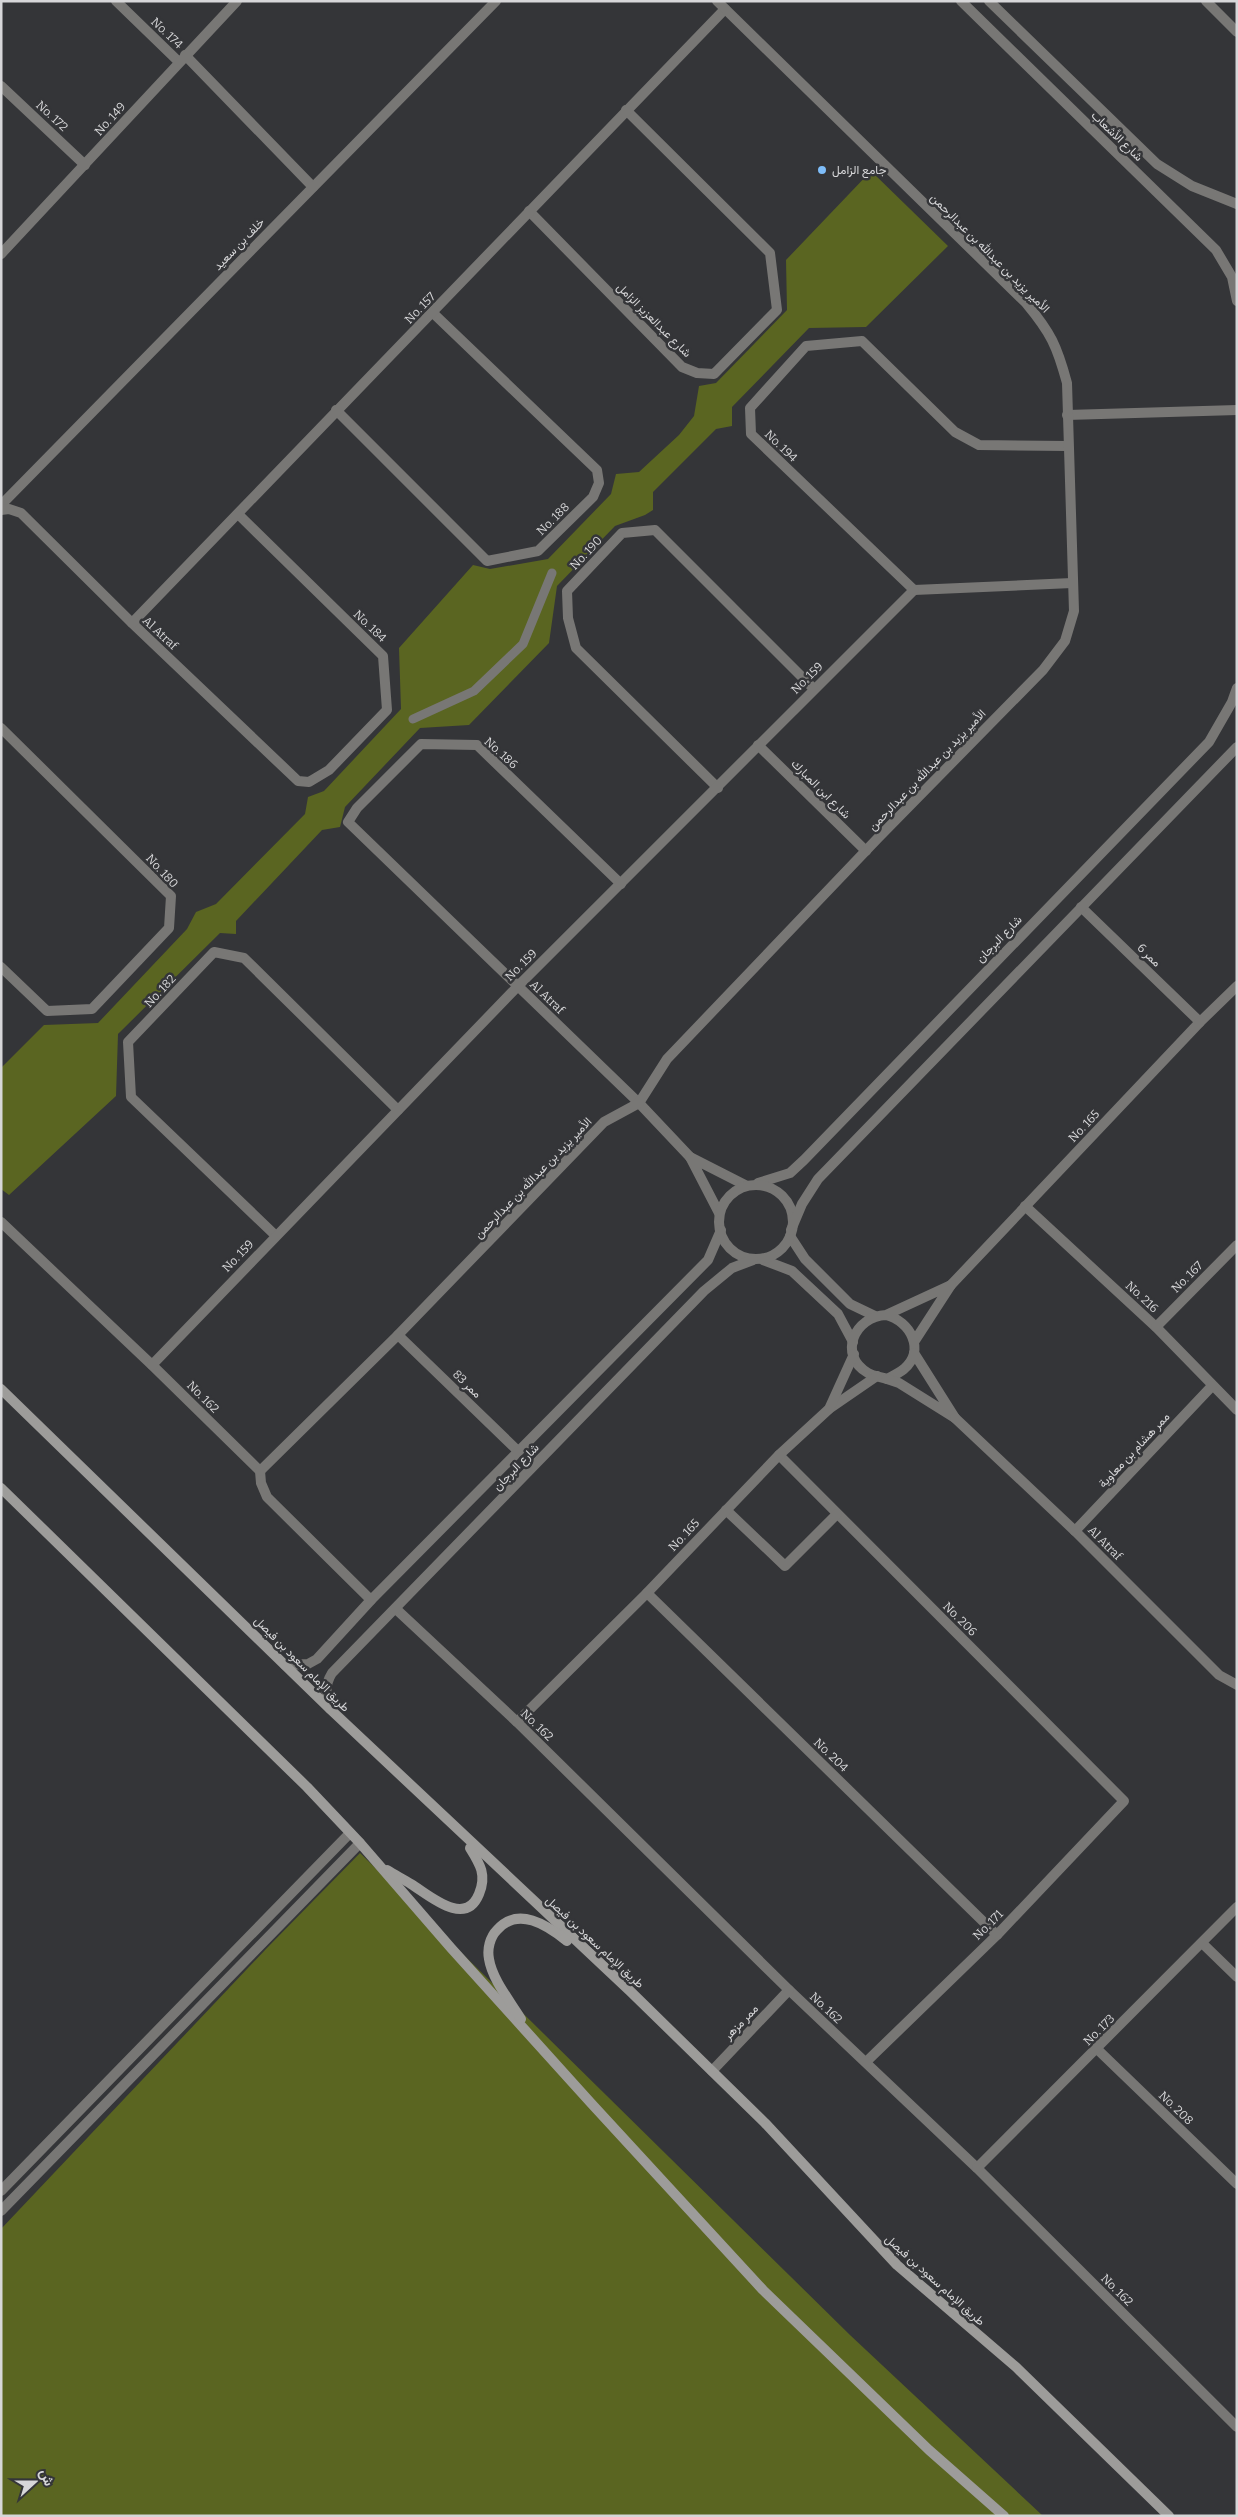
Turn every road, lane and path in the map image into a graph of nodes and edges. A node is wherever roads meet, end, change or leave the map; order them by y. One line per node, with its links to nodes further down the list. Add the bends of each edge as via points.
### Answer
1 (116, 1): 10 (street, No. 174)
2 (237, 1): 10 (street, No. 149)
3 (496, 1): 14 (street, خلف بن سعيد)
4 (717, 1): 8 (street, الأمير يزيد بن عبدالله بن عبدالرحمن)
5 (961, 1): 18 (street, شارع الأشعاب, via 1216,250 1232,278)
6 (989, 1): 15 (street, شارع الأشعاب, via 1156,164 1192,186)
7 (1206, 1): 9 (street)
8 (725, 9): 12 (street, No. 157); 22 (street, الأمير يزيد بن عبدالله بن عبدالرحمن, via 1044,324 1058,349 1067,383)
9 (1237, 32)
10 (182, 59): 13 (street, No. 149); 14 (street, No. 174)
11 (1, 86): 13 (street, No. 172)
12 (626, 110): 16 (street, No. 157); 16 (street, شارع عبدالعزيز الزامل, via 770,253 777,310 714,374 697,373 682,367)
13 (86, 165): 17 (street, No. 149)
14 (313, 187): 24 (street, خلف بن سعيد)
15 (1237, 204)
16 (529, 212): 19 (street, No. 157)
17 (1, 254)
18 (1237, 301)
19 (433, 313): 20 (street, No. 157); 20 (street, No. 188, via 597,470 599,483 593,497 538,551 487,561)
20 (336, 410): 26 (street, No. 157)
21 (1237, 410): 22 (street)
22 (1067, 415): 23 (street, الأمير يزيد بن عبدالله بن عبدالرحمن)
23 (1068, 446): 28 (street, الأمير يزيد بن عبدالله بن عبدالرحمن); 29 (street, No. 194, via 979,445 955,432 862,341 806,346 750,408 750,434)
24 (1, 505)
25 (1, 510): 30 (street, Al Atraf, via 9,509 21,514)
26 (238, 514): 30 (street, No. 157); 37 (street, No. 184, via 383,656 386,710 329,770 309,782)
27 (552, 573): 33 (street, via 523,644 474,691)
28 (1072, 583): 29 (street); 40 (street, الأمير يزيد بن عبدالله بن عبدالرحمن, via 1074,611 1065,641)
29 (914, 590): 32 (street, No. 159)
30 (132, 623): 37 (street, Al Atraf)
31 (1237, 688): 50 (street, شارع البرجان, via 1209,742 1178,775 804,1160 790,1173)
32 (814, 689): 35 (street, No. 159); 38 (street, No. 190, via 655,530 622,533 567,591 568,618 576,648)
33 (413, 719)
34 (1, 728): 43 (street, No. 180, via 171,896 169,928 92,1009 47,1011)
35 (758, 745): 38 (street, No. 159); 40 (street, شارع ابن المبارك)
36 (1237, 747): 42 (street, شارع البرجان)
37 (298, 782)
38 (718, 788): 41 (street, No. 159)
39 (363, 835): 41 (street, No. 186, via 348,822 357,808 421,744 477,745); 44 (street, Al Atraf)
40 (866, 851): 47 (street, الأمير يزيد بن عبدالله بن عبدالرحمن, via 668,1059)
41 (621, 884): 44 (street, No. 159)
42 (1081, 907): 46 (street, ممر 6); 56 (street, شارع البرجان, via 818,1179 802,1204)
43 (1, 967)
44 (518, 986): 47 (street, Al Atraf); 48 (street, No. 159)
45 (1237, 986): 46 (street, No. 165)
46 (1200, 1022): 52 (street, No. 165)
47 (639, 1103): 49 (street, Al Atraf); 64 (street, الأمير يزيد بن عبدالله بن عبدالرحمن, via 604,1122)
48 (398, 1110): 57 (street, No. 159); 57 (street, No. 182, via 244,958 214,952 128,1042 131,1097)
49 (690, 1157): 51 (street); 53 (street)
50 (758, 1183): 51 (street, شارع البرجان); 56 (street, via 775,1190 785,1199 791,1209)
51 (745, 1185): 53 (street, شارع البرجان, via 724,1201)
52 (1025, 1206): 60 (street, No. 165); 63 (street, No. 216)
53 (719, 1213): 55 (street)
54 (1, 1222): 69 (street, No. 162)
55 (721, 1230): 59 (street, via 733,1251); 76 (street, شارع البرجان, via 708,1260)
56 (791, 1233): 59 (street, شارع البرجان, via 781,1252); 62 (street, via 805,1259 850,1304)
57 (275, 1235): 69 (street, No. 159)
58 (1237, 1245): 63 (street, No. 167)
59 (758, 1260): 65 (street, via 792,1271 838,1314); 85 (street, شارع البرجان, via 732,1268 704,1291)
60 (951, 1285): 61 (street); 66 (street)
61 (886, 1315): 62 (street); 66 (street, via 905,1323)
62 (876, 1316): 65 (street, via 858,1327)
63 (1156, 1327): 71 (street, No. 216)
64 (398, 1335): 76 (street, ممر 83); 78 (street, الأمير يزيد بن عبدالله بن عبدالرحمن)
65 (853, 1342): 68 (street)
66 (914, 1342): 67 (street)
67 (914, 1353): 70 (street, via 905,1368); 75 (street, Al Atraf)
68 (854, 1354): 70 (street, via 868,1373); 73 (street, No. 165)
69 (152, 1364): 78 (street, No. 162)
70 (882, 1378): 73 (street); 75 (street, Al Atraf, via 899,1383)
71 (1212, 1386): 74 (street, No. 216); 82 (street, ممر هشام بن معاوية)
72 (1, 1389): 86 (main road, طريق الإمام سعود بن فيصل)
73 (829, 1409): 77 (street, No. 165)
74 (1237, 1410)
75 (955, 1418): 82 (street, Al Atraf)
76 (518, 1451): 84 (street, شارع البرجان)
77 (780, 1455): 80 (street, No. 165); 81 (street, No. 206)
78 (260, 1471): 84 (street, via 267,1497)
79 (1, 1488): 91 (main road, via 263,1743)
80 (726, 1510): 81 (street, via 785,1566); 83 (street, No. 165)
81 (837, 1514): 90 (street, No. 206)
82 (1075, 1531): 87 (street, Al Atraf, via 1219,1675)
83 (647, 1593): 89 (street, No. 165); 96 (street, No. 204)
84 (370, 1600): 86 (street, شارع البرجان, via 317,1659 308,1664)
85 (396, 1609): 88 (street, شارع البرجان, via 326,1682); 89 (street, No. 162)
86 (285, 1665): 88 (main road, طريق الإمام سعود بن فيصل)
87 (1237, 1685)
88 (330, 1710): 92 (main road, طريق الإمام سعود بن فيصل)
89 (517, 1722): 100 (street, No. 162)
90 (1124, 1801): 96 (street, No. 171)
91 (350, 1833): 93 (main road); 107 (street)
92 (463, 1836): 94 (main road, via 480,1863 484,1876 476,1901 466,1908 454,1909 437,1903 412,1884); 98 (main road, طريق الإمام سعود بن فيصل)
93 (360, 1843): 94 (main road); 108 (street)
94 (380, 1867): 101 (main road)
95 (1237, 1907): 97 (street, No. 173)
96 (997, 1935): 103 (street, No. 171)
97 (1202, 1943): 99 (street); 102 (street, No. 173)
98 (608, 1971): 101 (main road, via 537,1921 524,1918 502,1924 488,1948 488,1960); 104 (main road, طريق الإمام سعود بن فيصل)
99 (1237, 1977)
100 (789, 1990): 103 (street, No. 162); 104 (street, ممر مزهر)
101 (532, 2038): 110 (main road, via 763,2290 929,2450)
102 (1098, 2049): 105 (street, No. 173); 106 (street, No. 208)
103 (866, 2062): 105 (street, No. 162)
104 (712, 2071): 111 (main road, طريق الإمام سعود بن فيصل, via 765,2123 896,2265 1016,2368)
105 (977, 2168): 109 (street, No. 162)
106 (1237, 2184)
107 (1, 2191)
108 (1, 2211)
109 (1237, 2427)
110 (1004, 2516)
111 (1170, 2516)

